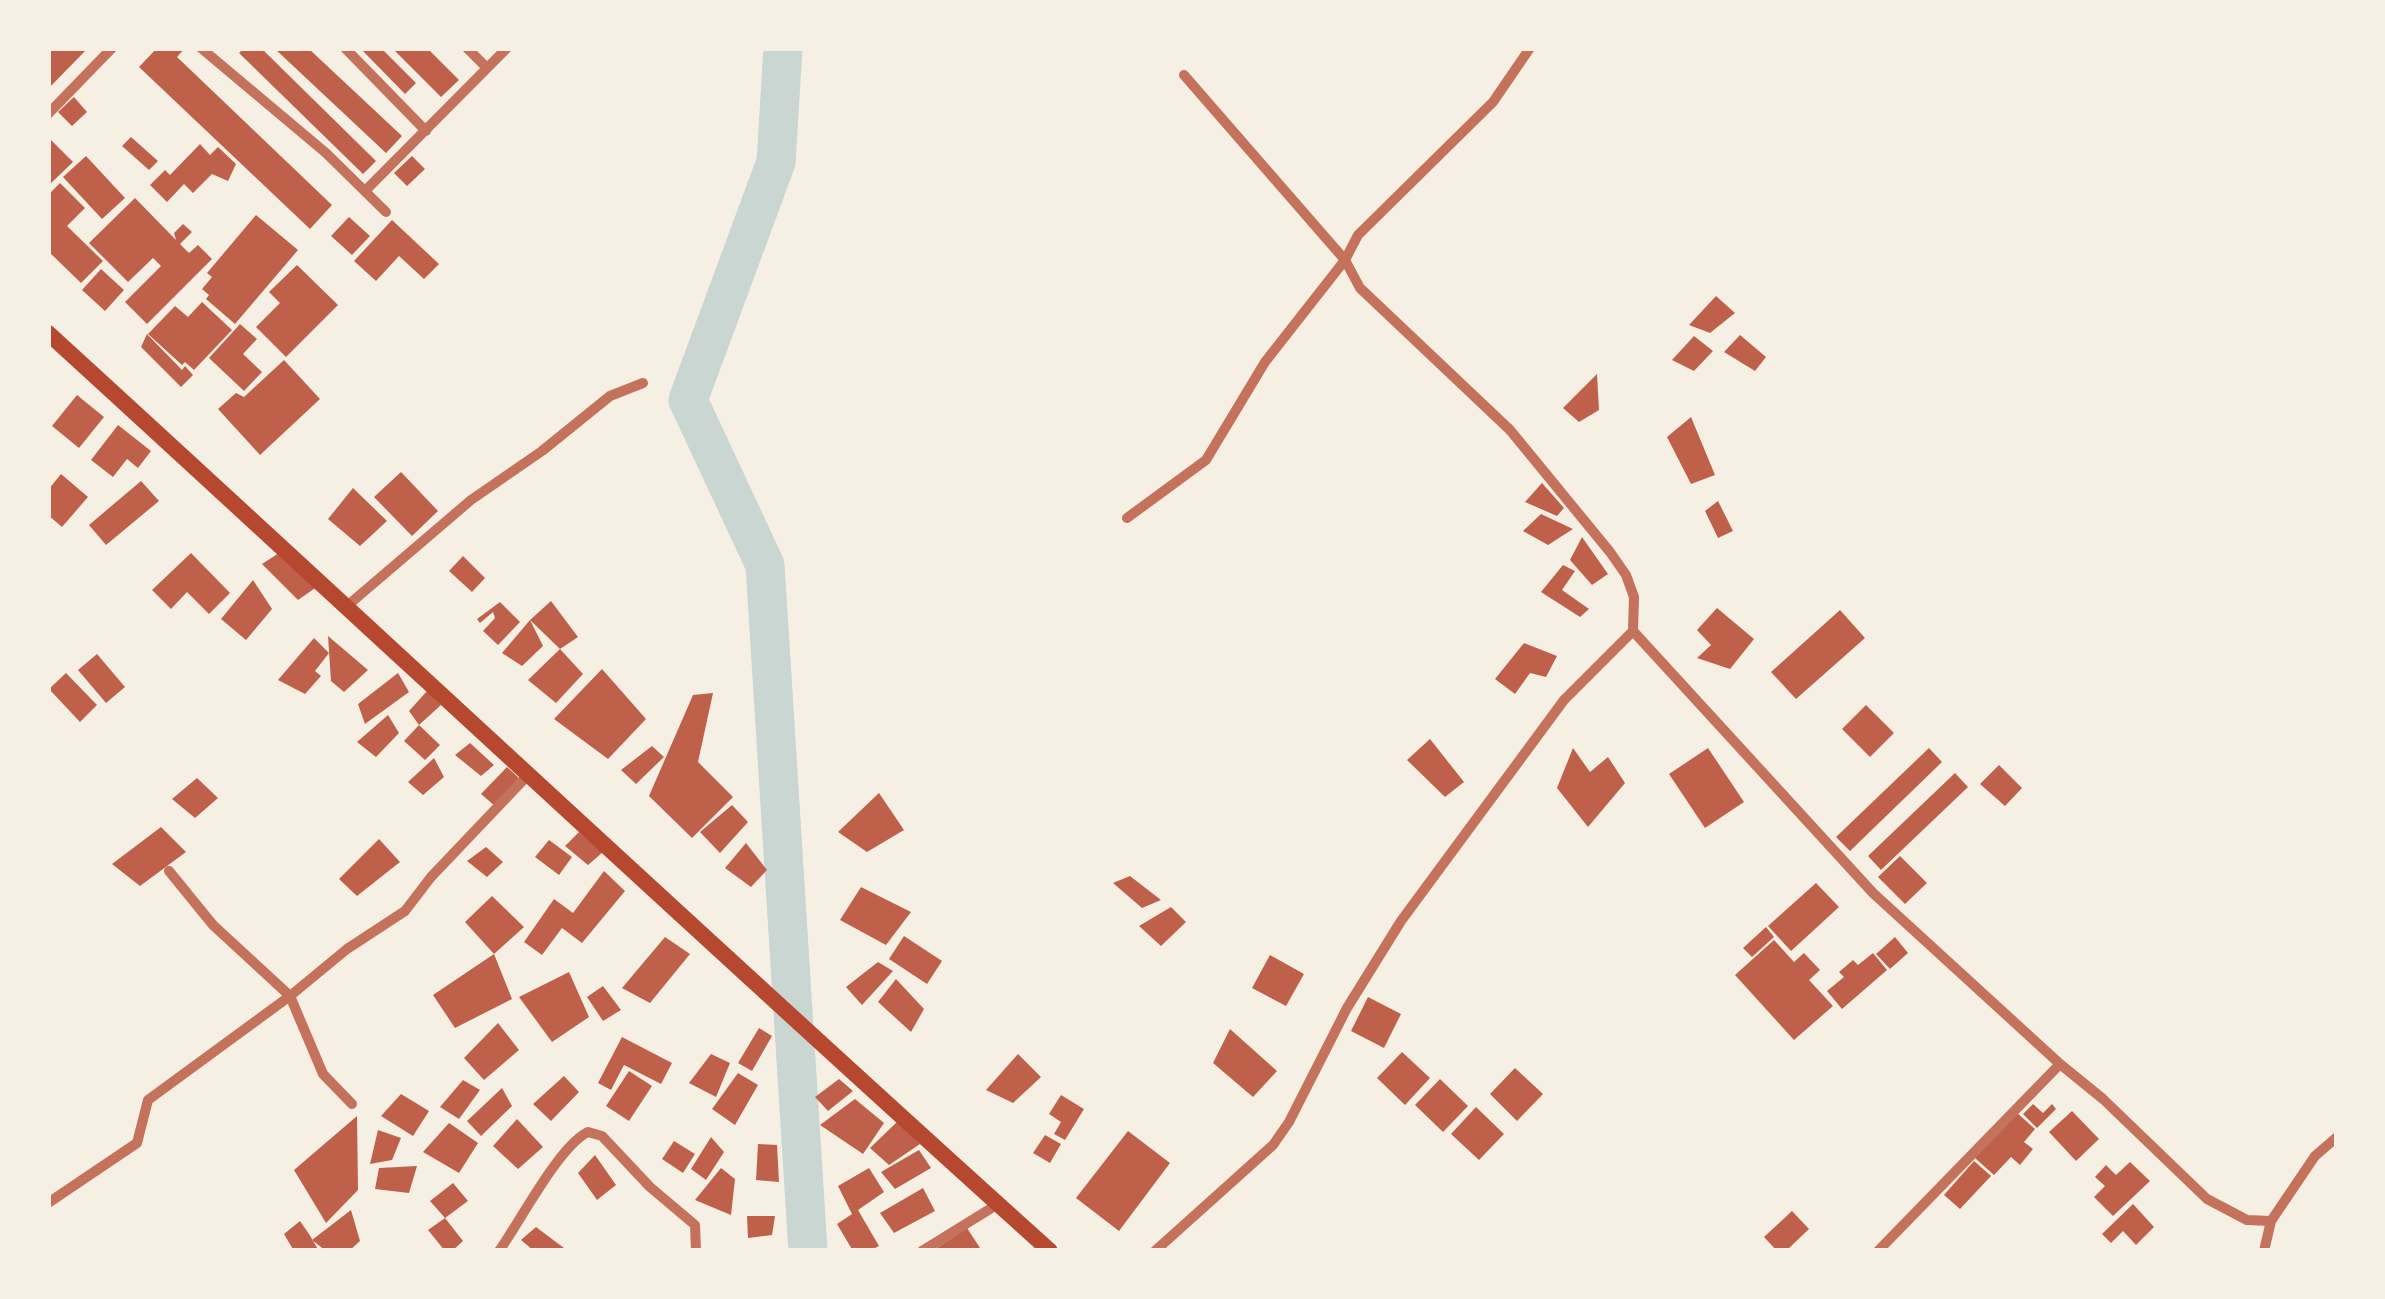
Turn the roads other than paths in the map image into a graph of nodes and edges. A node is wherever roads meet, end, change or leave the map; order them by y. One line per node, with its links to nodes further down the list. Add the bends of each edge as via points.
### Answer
1 (112, 48): 9 (street)
2 (201, 48): 11 (street)
3 (345, 48): 10 (street)
4 (467, 48): 7 (street)
5 (507, 48): 7 (street)
6 (1530, 48): 13 (street, via 1493,102 1358,235)
7 (487, 68): 10 (street)
8 (1184, 74): 13 (street)
9 (48, 114)
10 (426, 131): 11 (street)
11 (365, 191): 12 (street)
12 (386, 212)
13 (1345, 260): 16 (street, via 1265,362 1206,460); 18 (street, via 1360,288 1510,430 1610,552 1634,597)
14 (48, 333): 17 (highway)
15 (643, 383): 17 (street, via 610,396 471,500)
16 (1126, 518)
17 (347, 606): 19 (highway)
18 (1633, 631): 22 (street, via 1873,893); 32 (street, via 1555,712 1401,921 1273,1145)
19 (529, 774): 21 (street, via 405,911); 26 (highway)
20 (169, 871): 21 (street)
21 (290, 996): 23 (street, via 323,1074); 25 (street, via 148,1100 137,1143)
22 (2060, 1064): 27 (street, via 2207,1199 2247,1220); 33 (street)
23 (352, 1104)
24 (2337, 1137): 27 (street)
25 (48, 1203)
26 (998, 1204): 30 (street); 31 (highway)
27 (2271, 1221): 34 (street)
28 (499, 1251): 29 (street, via 559,1156 588,1132 602,1136 695,1225)
29 (696, 1251)
30 (922, 1251)
31 (1050, 1251)
32 (1155, 1251)
33 (1878, 1251)
34 (2264, 1251)

